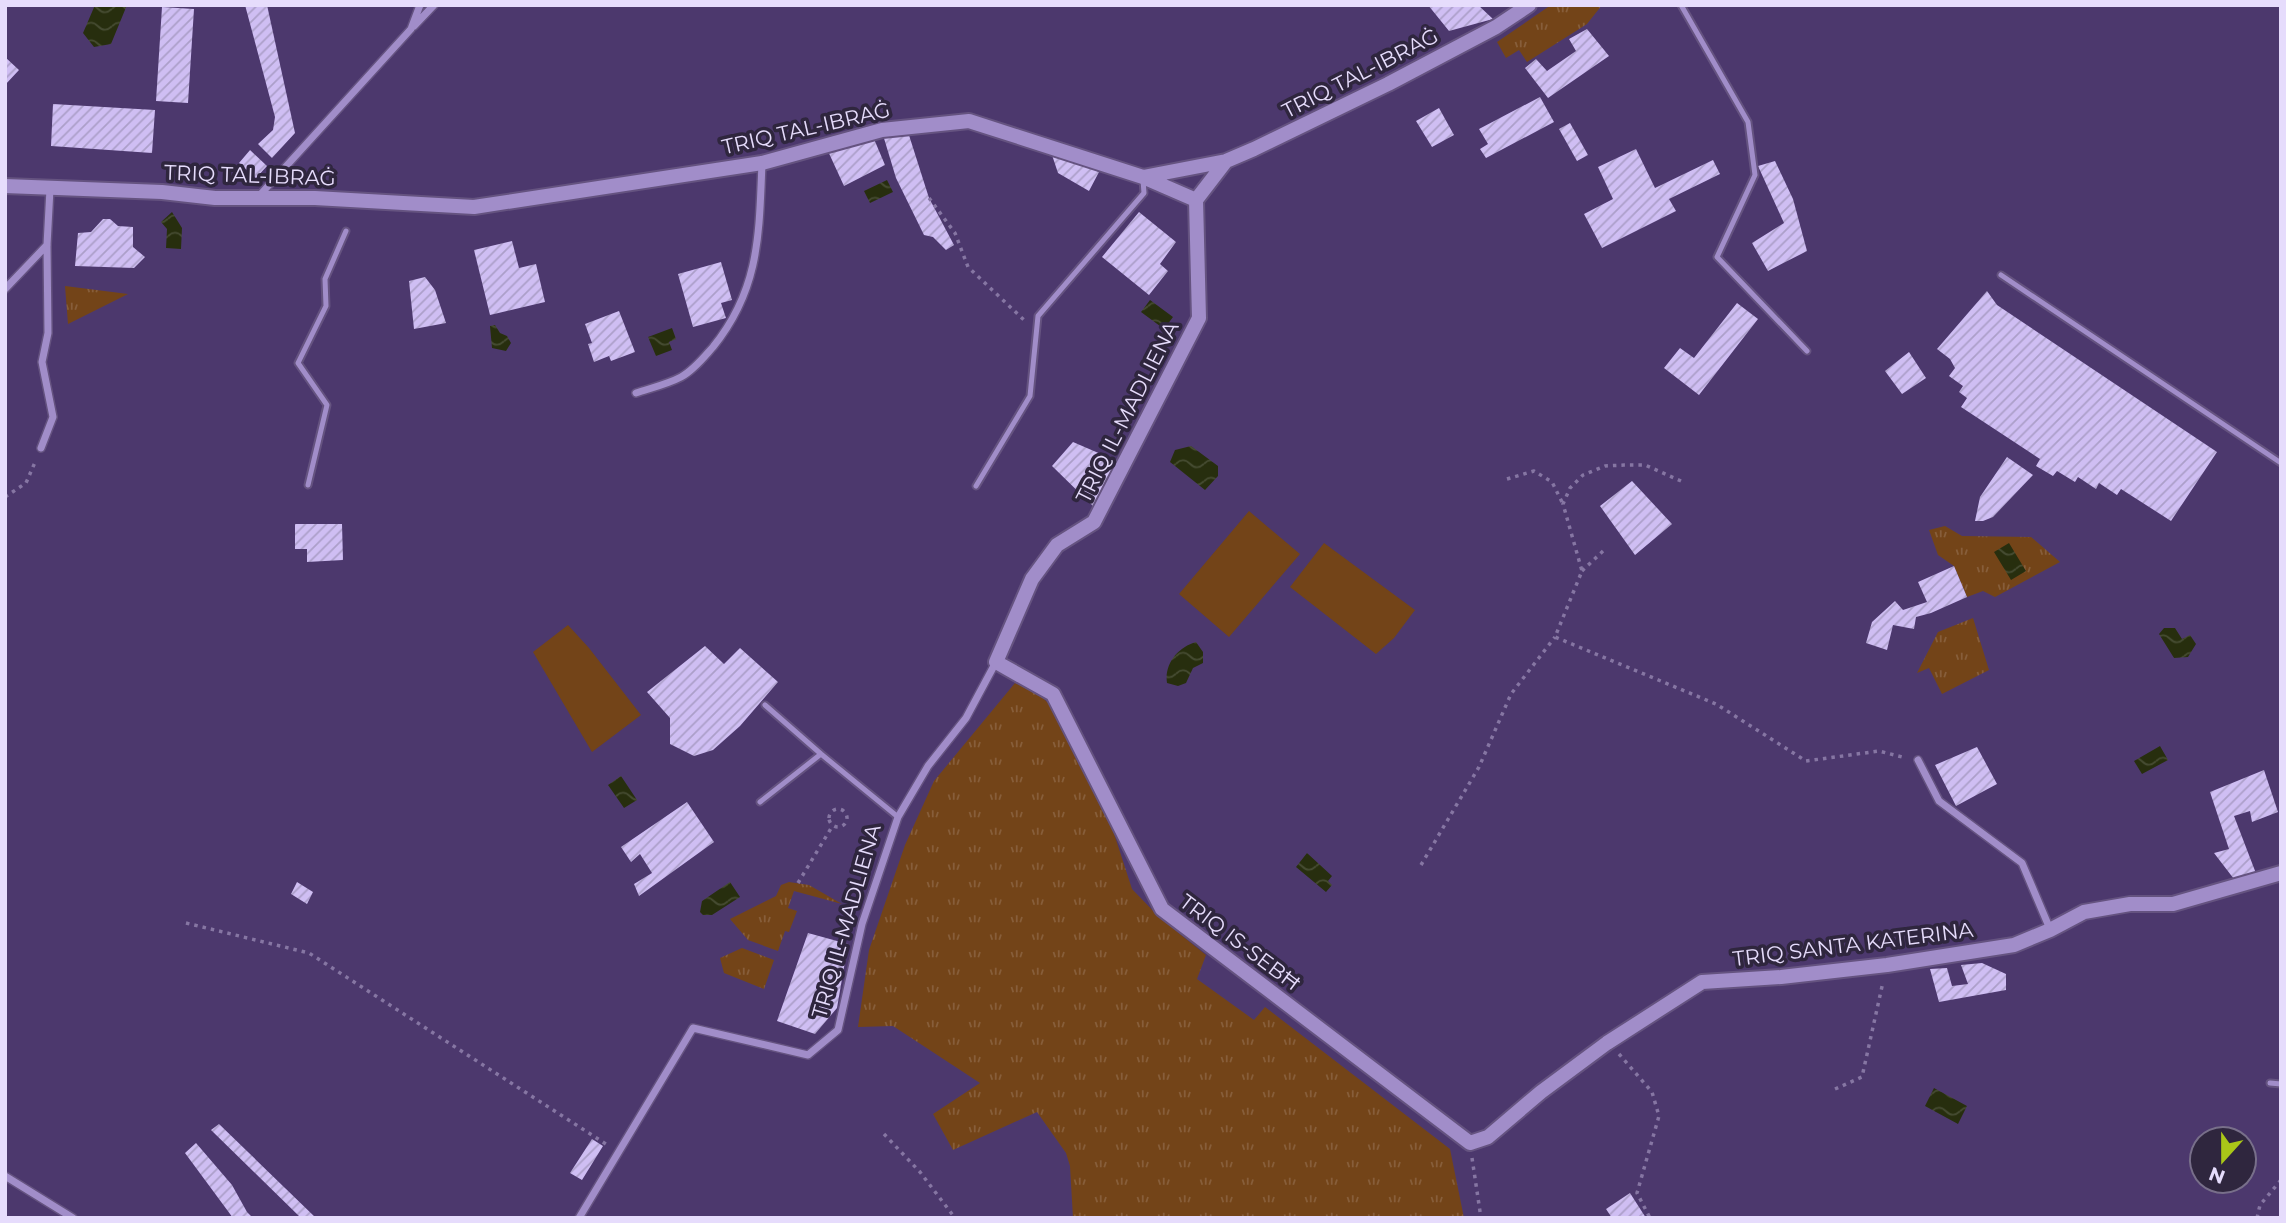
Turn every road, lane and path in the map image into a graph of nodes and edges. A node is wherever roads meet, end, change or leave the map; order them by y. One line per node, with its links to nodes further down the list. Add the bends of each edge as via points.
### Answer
1 (421, 5): 5 (street)
2 (434, 5): 5 (street)
3 (1529, 5): 6 (main road, TRIQ TAL-IBRAĠ, via 1388,84)
4 (1681, 5): 19 (lane, via 1748,122 1755,175 1717,257)
5 (411, 29): 12 (street)
6 (1226, 161): 8 (main road, TRIQ TAL-IBRAĠ); 13 (main road)
7 (762, 163): 8 (main road, TRIQ TAL-IBRAĠ, via 882,130 969,121); 12 (main road, TRIQ TAL-IBRAĠ, via 474,207); 20 (street, via 759,234 742,304 694,367)
8 (1143, 177): 13 (main road); 18 (lane, via 1144,194 1038,316)
9 (5, 186): 10 (main road, TRIQ TAL-IBRAĠ)
10 (50, 189): 12 (main road, TRIQ TAL-IBRAĠ); 15 (street)
11 (929, 198): 18 (path, via 955,233 968,267)
12 (257, 199)
13 (1196, 200): 32 (main road, TRIQ IL-MADLIENA, via 1199,318 1094,522 1057,545 1032,579)
14 (346, 230): 25 (lane, via 325,279 326,306 298,363 327,405)
15 (47, 246): 17 (street); 21 (street, via 48,333 42,362 53,417)
16 (2001, 275): 22 (lane)
17 (5, 289)
18 (1036, 331): 26 (lane, via 1030,396)
19 (1807, 351)
20 (636, 393)
21 (41, 448): 27 (path, via 26,483)
22 (2281, 463)
23 (1507, 479): 28 (path, via 1534,471 1552,482)
24 (1682, 481): 28 (path, via 1644,466 1605,466 1583,475)
25 (308, 485)
26 (975, 486)
27 (5, 497)
28 (1563, 503): 30 (path)
29 (1603, 551): 30 (path)
30 (1582, 571): 31 (path)
31 (1555, 637): 35 (path, via 1716,704 1806,761 1880,751); 39 (path, via 1511,694 1479,767)
32 (996, 662): 37 (street, TRIQ IL-MADLIENA, via 966,718 928,766); 50 (main road, TRIQ IS-SEBĦ, via 1053,694 1162,909)
33 (765, 705): 34 (lane)
34 (821, 754): 36 (lane); 37 (lane)
35 (1918, 760): 43 (street, via 1940,801 2022,863)
36 (760, 802)
37 (898, 817): 51 (street, TRIQ IL-MADLIENA, via 862,924 838,1030 808,1055 693,1028)
38 (833, 825): 38 (path, via 845,825 845,812 832,811 829,820); 41 (path)
39 (1421, 865)
40 (2281, 873): 43 (main road, TRIQ SANTA KATERINA, via 2173,904 2130,904 2084,912)
41 (798, 883)
42 (186, 923): 51 (path, via 309,953)
43 (2050, 930): 44 (main road, TRIQ SANTA KATERINA, via 2014,945)
44 (1887, 965): 45 (main road, TRIQ SANTA KATERINA, via 1702,982); 48 (path, via 1862,1077)
45 (1607, 1044): 50 (main road, TRIQ SANTA KATERINA, via 1488,1137); 58 (path, via 1652,1093 1659,1116 1637,1193)
46 (2270, 1083): 47 (lane)
47 (2281, 1084)
48 (1835, 1089)
49 (884, 1134): 56 (path)
50 (1470, 1143): 57 (path)
51 (619, 1154): 55 (street, TRIQ IL-MADLIENA)
52 (5, 1177): 54 (street)
53 (2281, 1180): 59 (path, via 2260,1205)
54 (73, 1218)
55 (579, 1218)
56 (955, 1218)
57 (1481, 1218)
58 (1650, 1218)
59 (2257, 1218)

